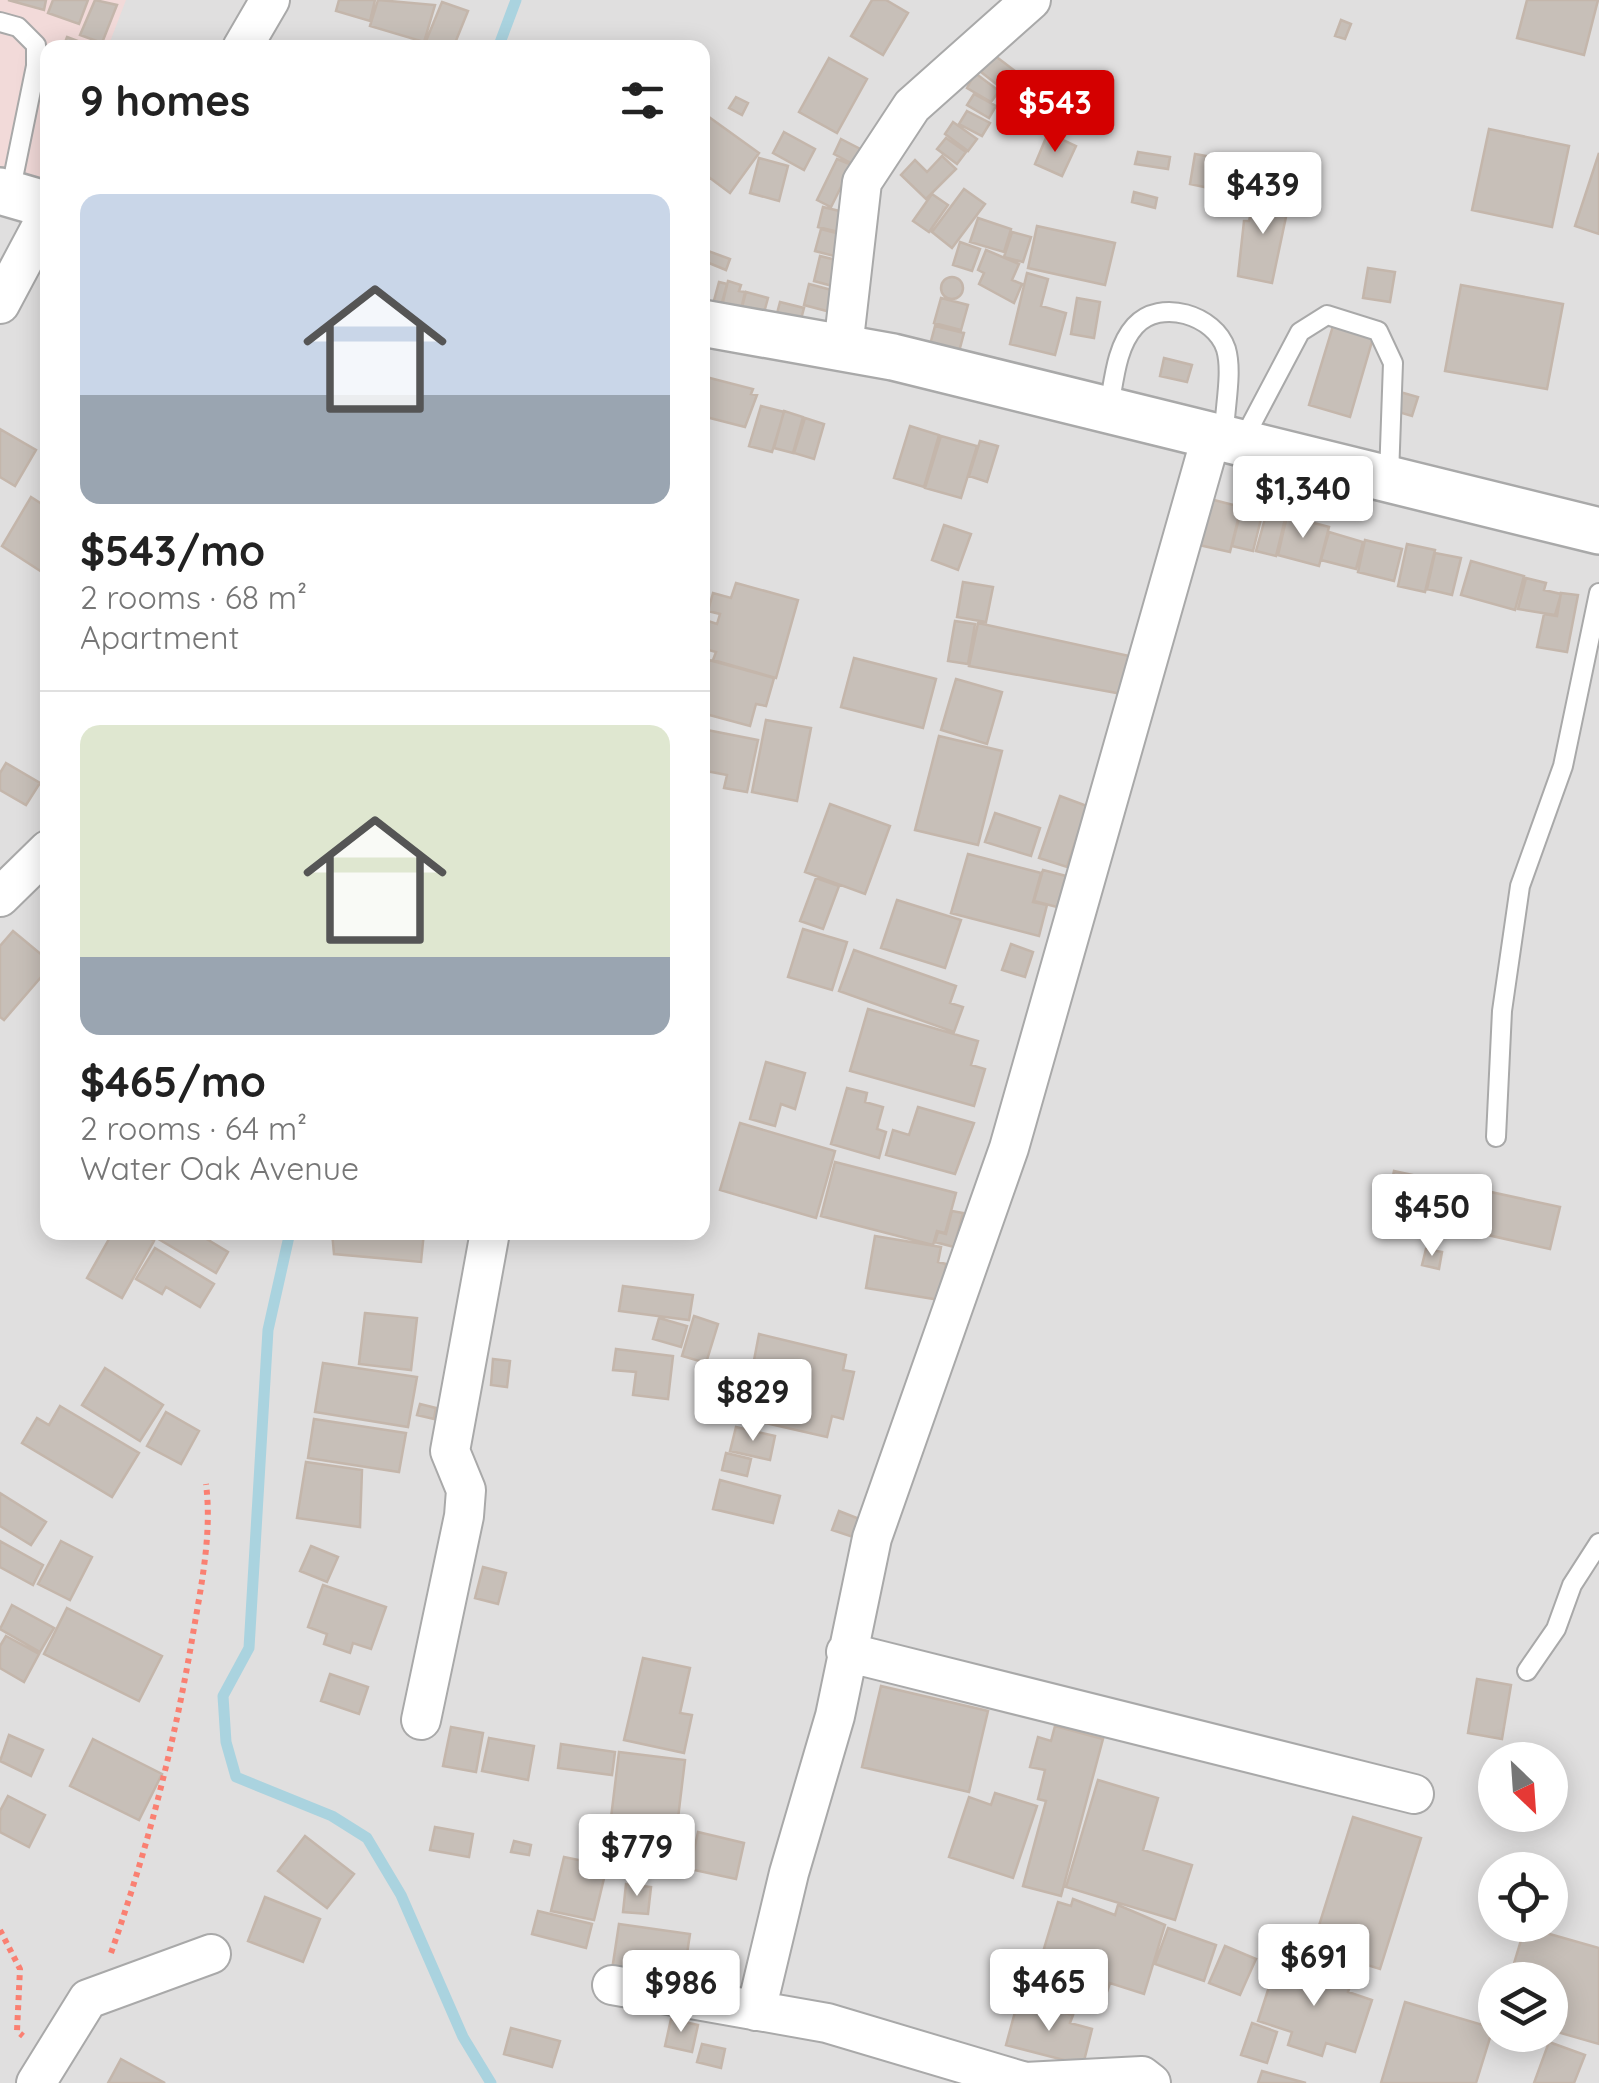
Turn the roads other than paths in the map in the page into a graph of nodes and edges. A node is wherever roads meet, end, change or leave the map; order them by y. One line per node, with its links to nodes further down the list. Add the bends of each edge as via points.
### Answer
1 (270, 0): 4 (street)
2 (1031, 0): 8 (street, via 912,106 862,182)
3 (0, 22): 5 (lane, via 18,27 36,45)
4 (247, 40)
5 (26, 201): 6 (street)
6 (0, 304)
7 (710, 324): 8 (street)
8 (843, 348): 9 (street)
9 (1109, 409): 10 (street); 10 (lane, via 1120,352 1136,325 1156,313 1193,314 1216,331 1226,350)
10 (1226, 437): 11 (street); 11 (lane, via 1300,332 1327,315 1378,331 1393,363); 19 (street, via 1009,1148 872,1538)
11 (1389, 476): 12 (street)
12 (1599, 531)
13 (1599, 593): 16 (lane, via 1563,766 1520,886 1502,1011)
14 (40, 858): 15 (street)
15 (0, 897)
16 (1496, 1138)
17 (489, 1240): 21 (street, via 450,1451 466,1490 464,1516)
18 (1599, 1543): 20 (lane, via 1572,1584 1556,1630)
19 (846, 1652): 22 (street); 25 (street)
20 (1527, 1671)
21 (420, 1720)
22 (1414, 1794)
23 (212, 1954): 26 (street, via 88,1999)
24 (612, 1985): 25 (street)
25 (756, 2010): 27 (street, via 827,2023 1026,2082 1142,2076)
26 (42, 2072)
27 (1150, 2083)

